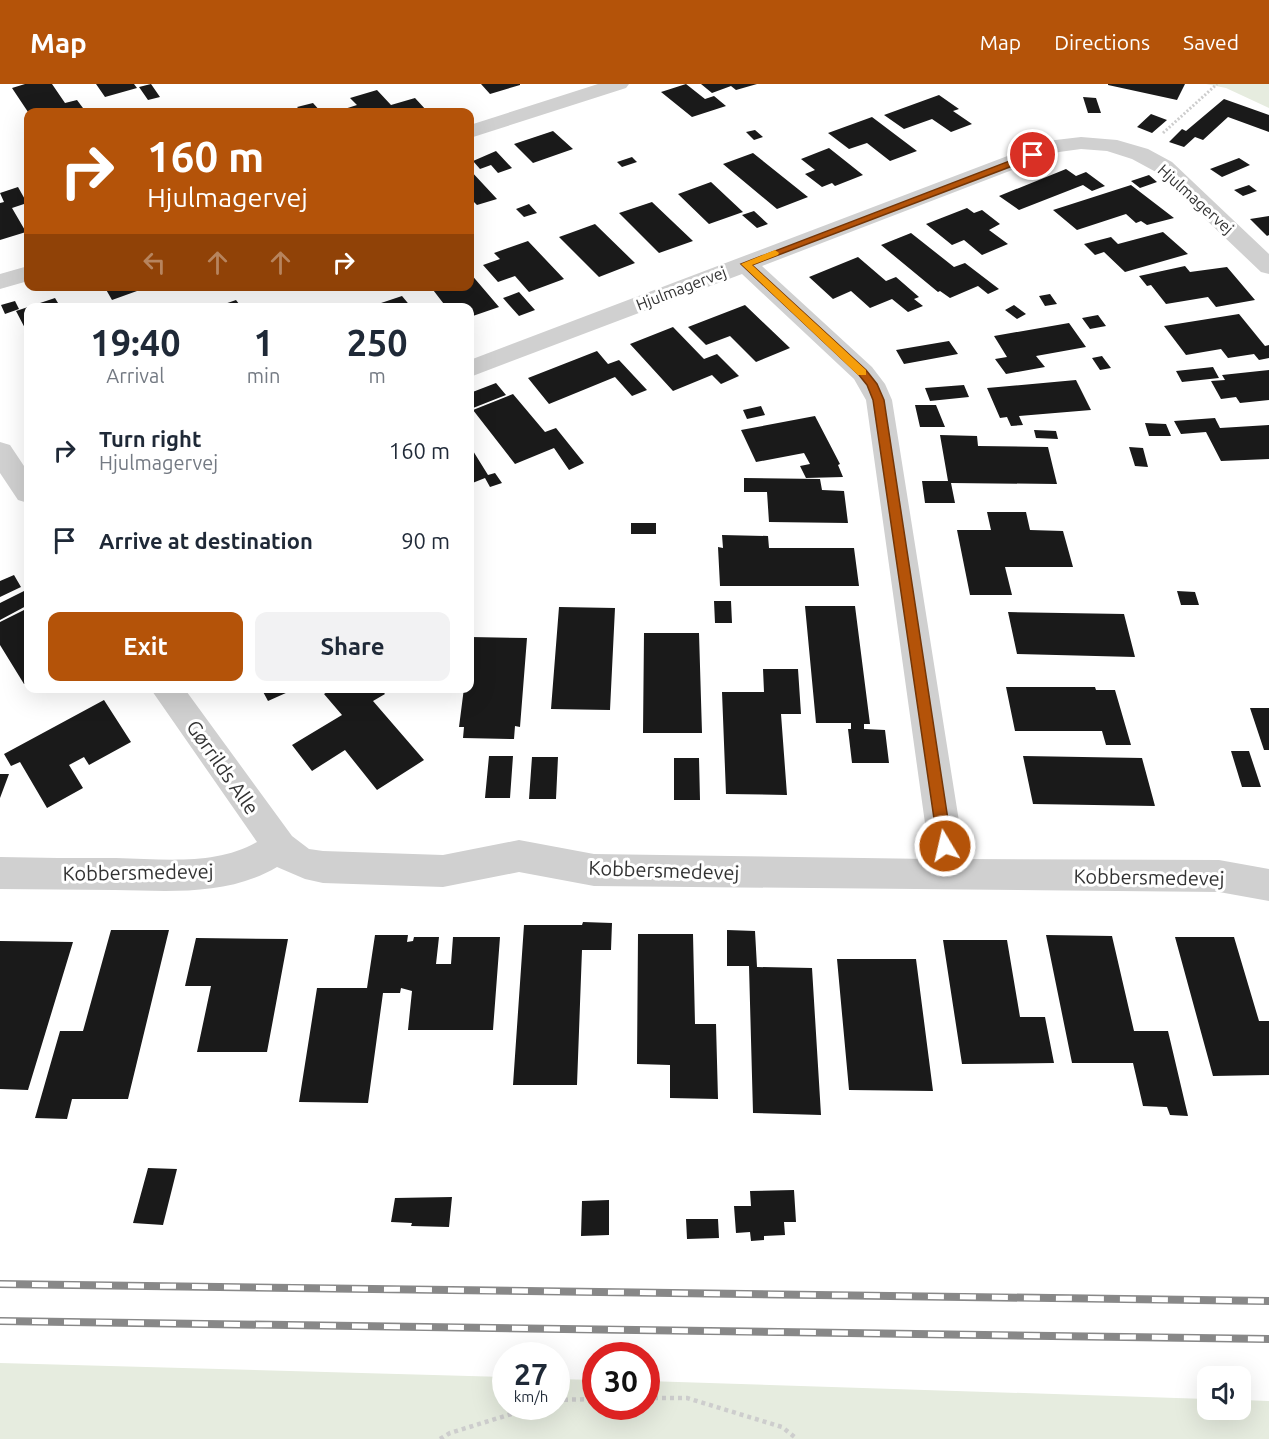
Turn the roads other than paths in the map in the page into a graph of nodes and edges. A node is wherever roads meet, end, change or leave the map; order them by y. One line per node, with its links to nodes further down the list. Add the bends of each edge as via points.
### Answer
1 (619, 84): 2 (street)
2 (474, 131)
3 (746, 264): 4 (street, Hjulmagervej, via 1055,146 1081,144 1109,145 1140,154 1164,167); 7 (street, Hjulmagervej); 13 (street, via 863,373 879,400)
4 (1269, 267)
5 (24, 274): 6 (street)
6 (0, 282)
7 (474, 367)
8 (0, 452): 9 (street)
9 (24, 487)
10 (170, 693): 11 (street, Gørrilds Alle)
11 (280, 847): 12 (street, Kobbersmedevej, via 249,865 220,872); 13 (street, Kobbersmedevej, via 306,865 323,867 443,870 519,856 594,870)
12 (0, 873)
13 (951, 875): 14 (street, Kobbersmedevej, via 1219,876)
14 (1269, 885)

